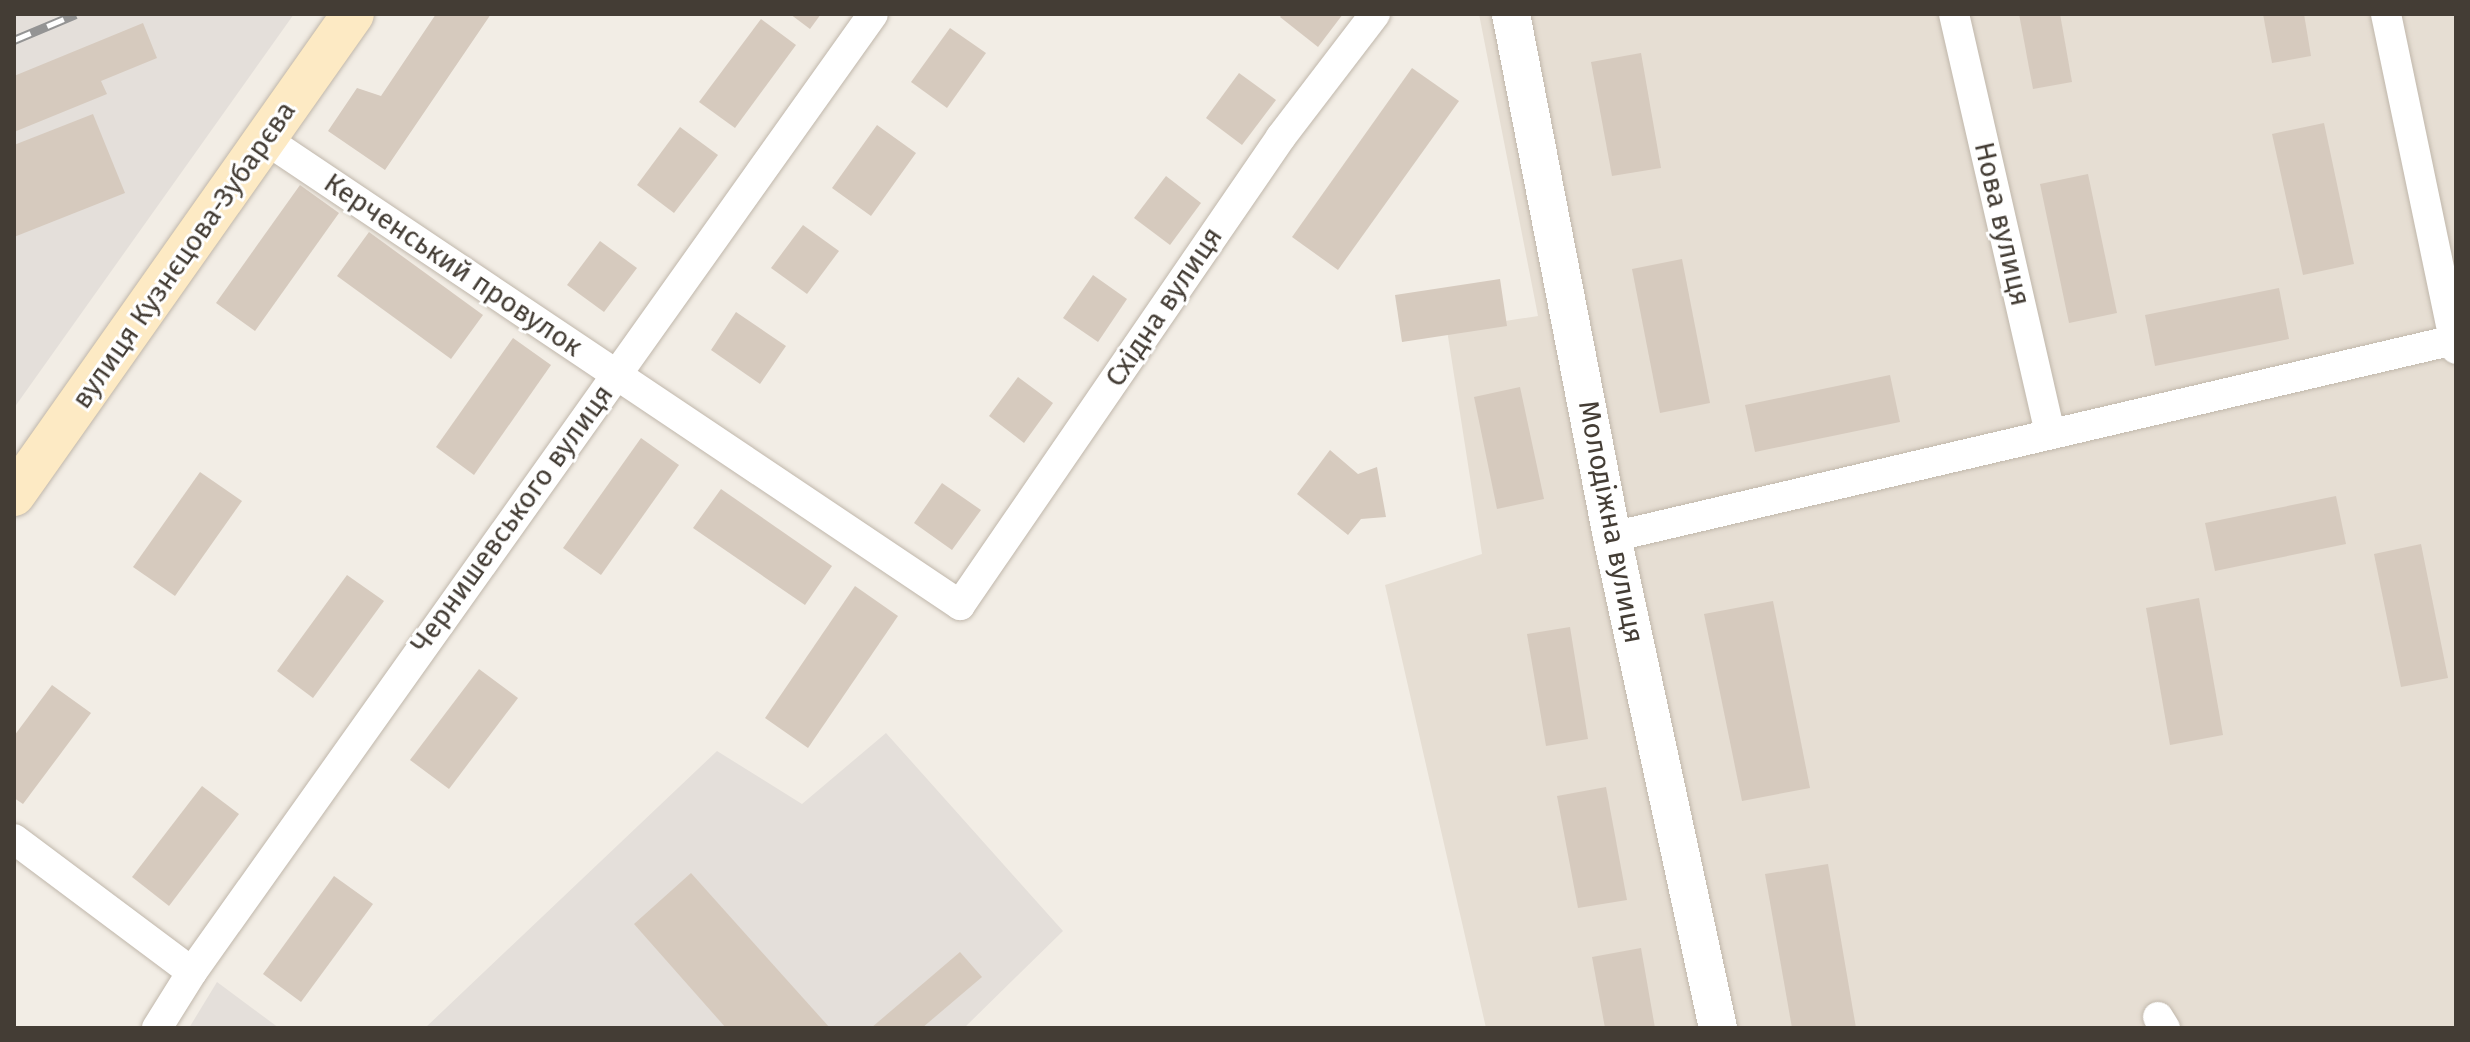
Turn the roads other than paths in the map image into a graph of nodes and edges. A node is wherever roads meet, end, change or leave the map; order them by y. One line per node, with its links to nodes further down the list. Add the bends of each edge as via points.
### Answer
1 (320, 14): 12 (main road, вулиця Кузнєцова-Зубарєва)
2 (353, 14): 8 (main road, вулиця Кузнєцова-Зубарєва)
3 (873, 14): 10 (street, Чернишевського вулиця)
4 (1375, 14): 15 (street, Східна вулиця, via 1281,137)
5 (1511, 14): 14 (street, Молодіжна вулиця)
6 (1954, 14): 11 (street, Нова вулиця)
7 (2386, 14): 9 (street)
8 (265, 139): 10 (street, Керченський провулок); 13 (main road, вулиця Кузнєцова-Зубарєва)
9 (2455, 344): 11 (street)
10 (616, 375): 15 (street, Керченський провулок); 17 (street, Чернишевського вулиця)
11 (2050, 434): 14 (street)
12 (14, 445)
13 (14, 495)
14 (1612, 537): 19 (street, Молодіжна вулиця)
15 (960, 605)
16 (14, 839): 17 (street)
17 (192, 972): 18 (street, Чернишевського вулиця)
18 (157, 1028)
19 (1718, 1028)

